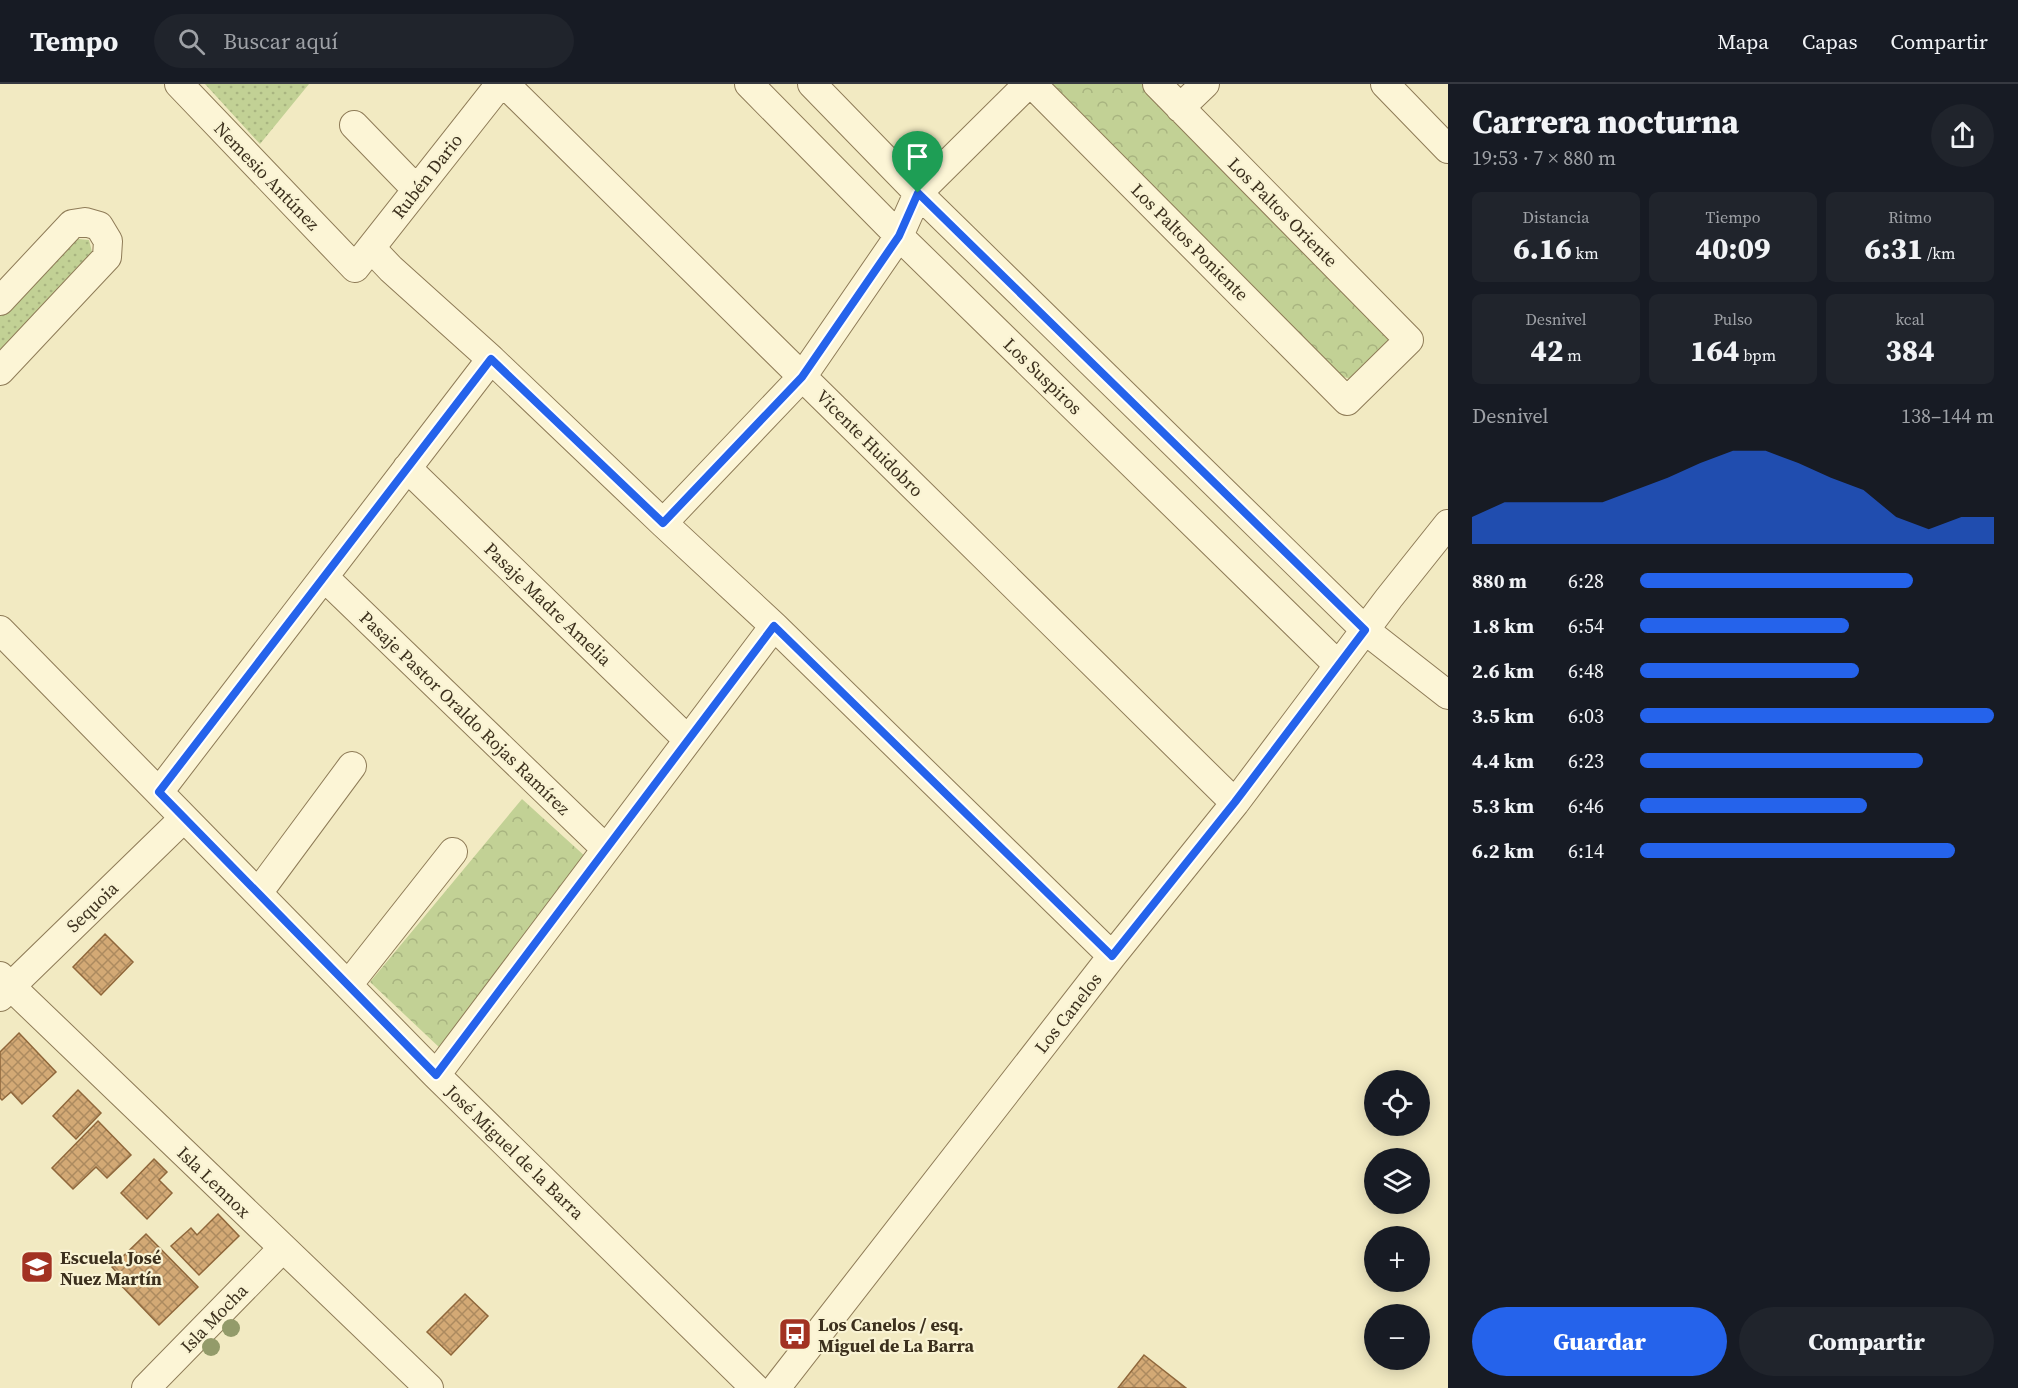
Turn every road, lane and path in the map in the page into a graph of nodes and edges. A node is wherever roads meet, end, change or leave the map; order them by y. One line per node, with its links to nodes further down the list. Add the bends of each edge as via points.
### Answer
1 (178, 84): 16 (street, Nemesio Antúnez)
2 (500, 84): 13 (street, Rubén Dario)
3 (505, 84): 21 (street, Vicente Huidobro)
4 (749, 84): 15 (street, Los Suspiros)
5 (812, 84): 14 (street)
6 (1030, 84): 14 (street); 18 (street, Los Paltos Poniente, via 1347,401)
7 (1157, 84): 10 (street, Los Paltos Oriente)
8 (1205, 84): 10 (street)
9 (1385, 84): 12 (street)
10 (1180, 108): 18 (street, Los Paltos Oriente)
11 (354, 125): 13 (street)
12 (1448, 149)
13 (416, 189): 16 (street, Rubén Dario)
14 (918, 193): 15 (street); 28 (street)
15 (899, 236): 21 (street); 29 (street, Los Suspiros)
16 (363, 258): 19 (street, Nemesio Antúnez, via 391,269)
17 (0, 301): 20 (street, via 72,224 99,225 108,241 107,257)
18 (1409, 340)
19 (491, 359): 22 (street); 23 (street, Nemesio Antúnez)
20 (0, 370)
21 (802, 377): 23 (street); 34 (street, Vicente Huidobro)
22 (407, 468): 25 (street); 31 (street, Pasaje Madre Amelia)
23 (663, 523): 26 (street, Nemesio Antúnez)
24 (1448, 524): 28 (street, Los Canelos)
25 (324, 577): 33 (street); 36 (street, Pasaje Pastor Oraldo Rojas Ramírez)
26 (774, 626): 31 (street); 39 (street, Nemesio Antúnez)
27 (0, 630): 33 (street, José Miguel de la Barra)
28 (1365, 630): 29 (street, Los Canelos); 30 (street)
29 (1338, 666): 34 (street, Los Canelos)
30 (1448, 695)
31 (688, 740): 36 (street)
32 (352, 766): 38 (street)
33 (159, 792): 35 (street, José Miguel de la Barra)
34 (1235, 802): 39 (street, Los Canelos)
35 (184, 818): 38 (street, José Miguel de la Barra); 41 (street, Sequoia)
36 (606, 849): 42 (street)
37 (453, 852): 40 (street)
38 (258, 893): 40 (street, José Miguel de la Barra)
39 (1112, 956): 47 (street, Los Canelos)
40 (348, 985): 42 (street, José Miguel de la Barra)
41 (3, 986): 43 (street, Isla Lennox)
42 (436, 1075): 46 (street, José Miguel de la Barra)
43 (283, 1248): 44 (street, Isla Mocha); 45 (street, Isla Lennox)
44 (146, 1388)
45 (429, 1388)
46 (755, 1388)
47 (776, 1388)

